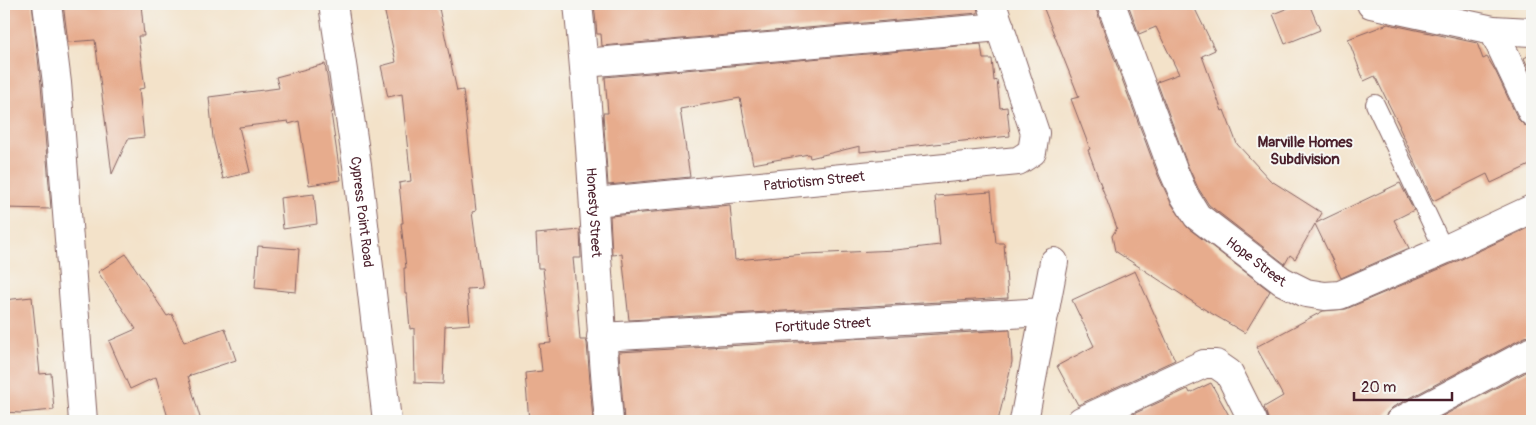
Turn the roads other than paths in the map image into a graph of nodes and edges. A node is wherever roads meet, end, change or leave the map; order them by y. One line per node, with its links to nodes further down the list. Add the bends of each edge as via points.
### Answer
1 (47, 4): 19 (street, via 57,83)
2 (333, 4): 20 (street, Cypress Point Road, via 357,165)
3 (578, 4): 9 (street, Honesty Street)
4 (1110, 4): 14 (street, Hope Street, via 1173,170 1197,216 1282,280 1306,293 1340,295)
5 (1371, 4): 7 (street)
6 (996, 15): 9 (street); 12 (street, Patriotism Street, via 1035,133 1032,152 1018,161)
7 (1493, 30): 8 (street); 11 (street)
8 (1532, 32)
9 (584, 63): 12 (street, Honesty Street)
10 (1375, 104): 14 (lane)
11 (1532, 112)
12 (594, 202): 17 (street, Honesty Street)
13 (1532, 209): 14 (street, Hope Street)
14 (1444, 250)
15 (1054, 262): 16 (street)
16 (1045, 312): 17 (street, Fortitude Street); 22 (street)
17 (602, 337): 21 (street, Honesty Street)
18 (1532, 351): 25 (street)
19 (83, 421)
20 (387, 421)
21 (610, 421)
22 (1024, 421)
23 (1081, 421): 24 (street, via 1204,364 1216,364 1229,373)
24 (1253, 421)
25 (1400, 421)

